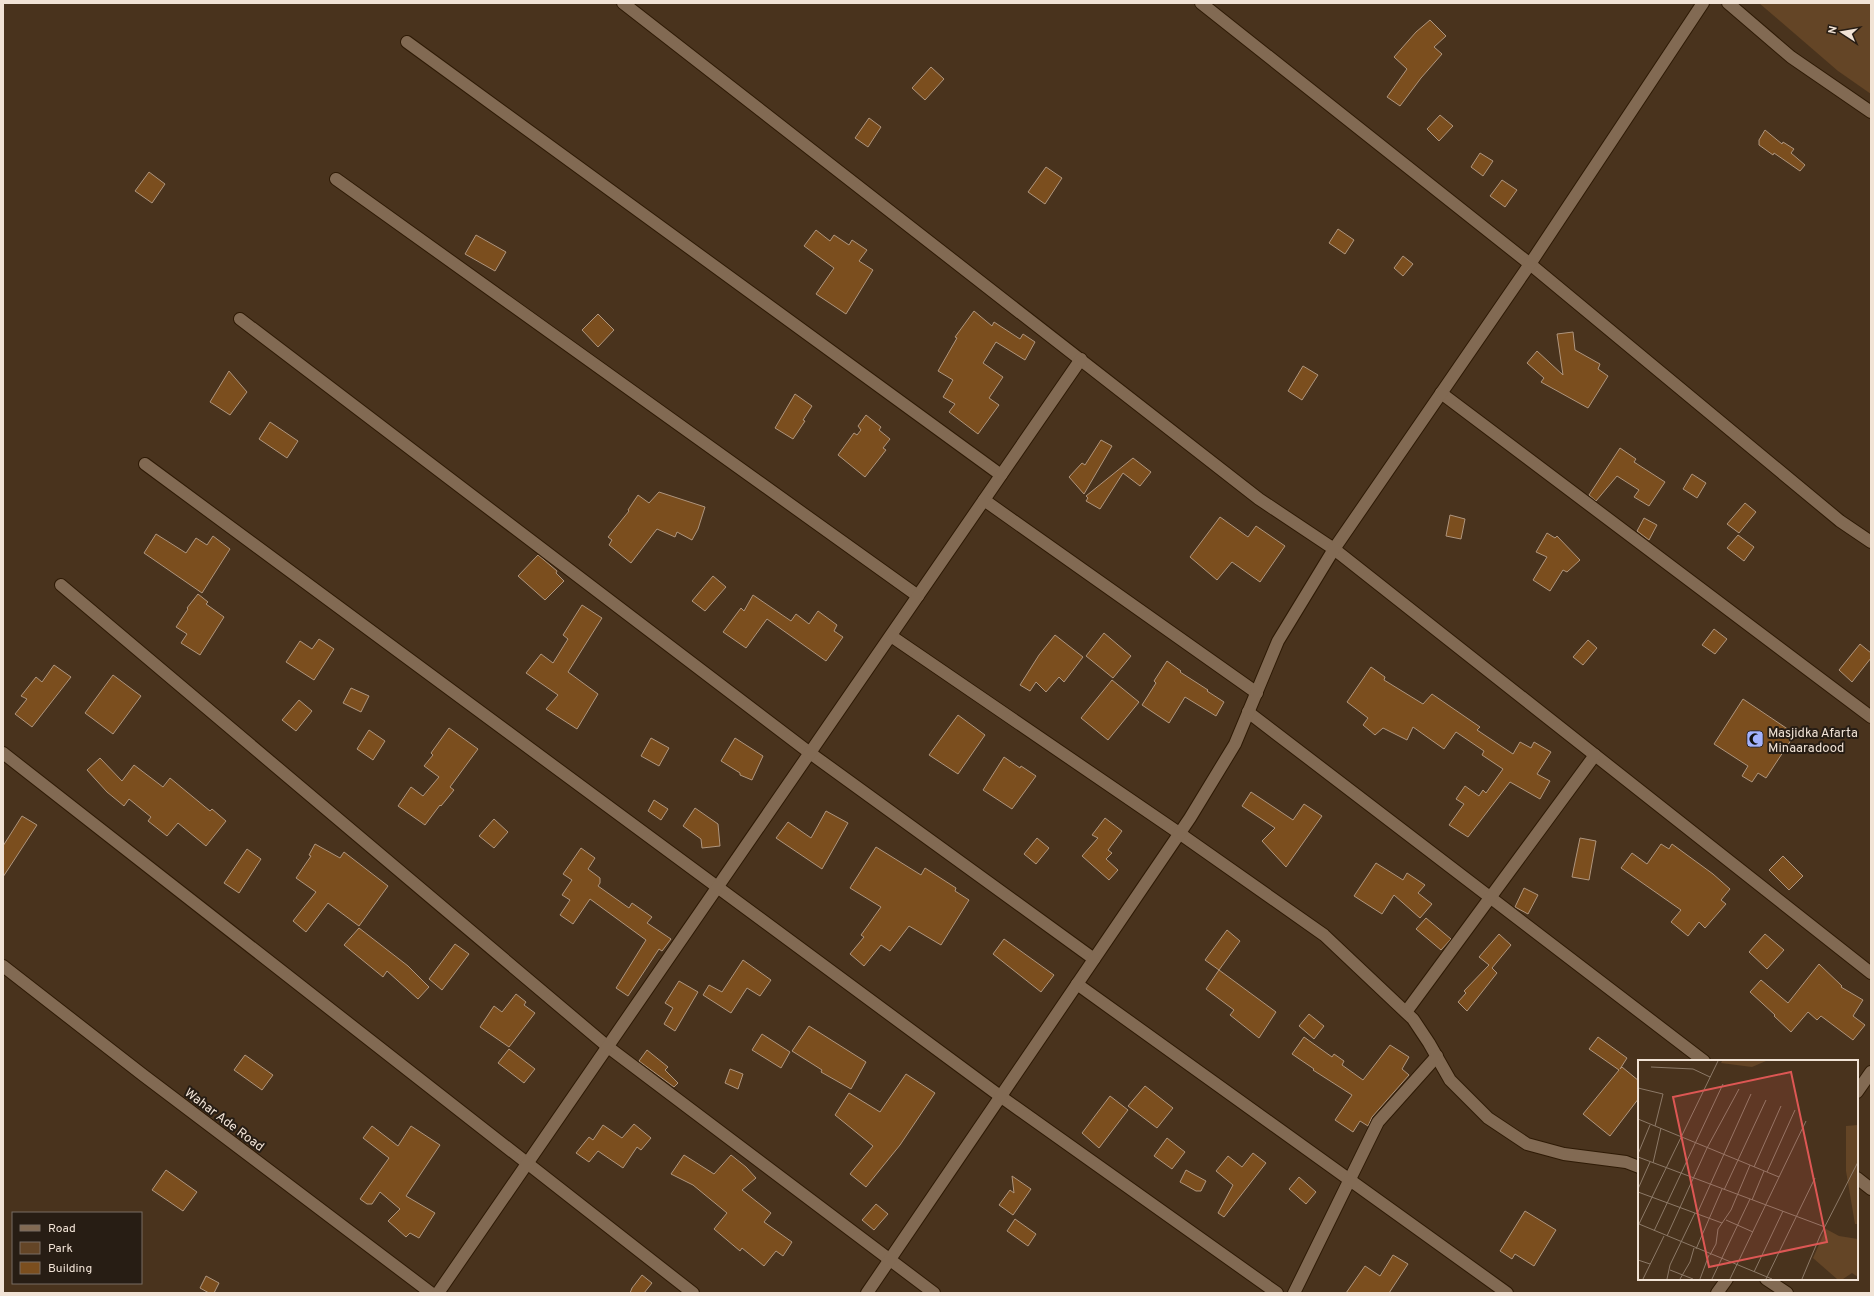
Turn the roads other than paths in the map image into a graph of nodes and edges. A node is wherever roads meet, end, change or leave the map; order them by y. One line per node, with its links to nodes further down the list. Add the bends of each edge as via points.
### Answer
1 (623, 3): 10 (street)
2 (1201, 3): 8 (street)
3 (1703, 3): 8 (street)
4 (1728, 3): 6 (street, via 1791,57)
5 (407, 42): 13 (street)
6 (1871, 112)
7 (336, 179): 18 (street)
8 (1530, 264): 11 (street); 15 (street, via 1840,520)
9 (240, 319): 24 (street)
10 (1081, 360): 13 (street); 16 (street, via 1259,499)
11 (1441, 393): 16 (street); 22 (street)
12 (145, 464): 27 (street)
13 (1001, 475): 14 (street)
14 (984, 500): 18 (street); 20 (street)
15 (1871, 542)
16 (1334, 549): 20 (street, via 1278,641); 25 (street)
17 (61, 585): 34 (street)
18 (918, 596): 19 (street)
19 (891, 636): 24 (street); 26 (street)
20 (1257, 693): 21 (street)
21 (1248, 712): 26 (street, via 1235,744); 28 (street)
22 (1871, 717)
23 (3, 753): 40 (street)
24 (810, 753): 27 (street); 29 (street)
25 (1595, 755): 28 (street); 31 (street)
26 (1180, 833): 29 (street); 33 (street, via 1324,935)
27 (718, 887): 34 (street); 39 (street)
28 (1490, 898): 33 (street); 36 (street)
29 (1094, 959): 32 (street)
30 (3, 966): 48 (street, Wahar Ade Road)
31 (1871, 973)
32 (1077, 984): 39 (street); 43 (street)
33 (1406, 1012): 35 (street)
34 (608, 1047): 40 (street); 45 (street)
35 (1437, 1056): 41 (street, via 1450,1080 1488,1118 1527,1144 1564,1154 1626,1162); 43 (street, via 1378,1122)
36 (1703, 1060)
37 (1871, 1072): 38 (street)
38 (1858, 1091)
39 (1000, 1096): 45 (street); 53 (street)
40 (527, 1164): 49 (street); 50 (street)
41 (1638, 1167)
42 (1858, 1179): 44 (street)
43 (1350, 1180): 54 (street); 55 (street)
44 (1871, 1189)
45 (889, 1260): 51 (street); 52 (street)
46 (1726, 1280): 56 (street)
47 (1768, 1280): 57 (street)
48 (431, 1293)
49 (438, 1293)
50 (693, 1293)
51 (867, 1293)
52 (934, 1293)
53 (1276, 1293)
54 (1294, 1293)
55 (1507, 1293)
56 (1717, 1293)
57 (1787, 1293)

